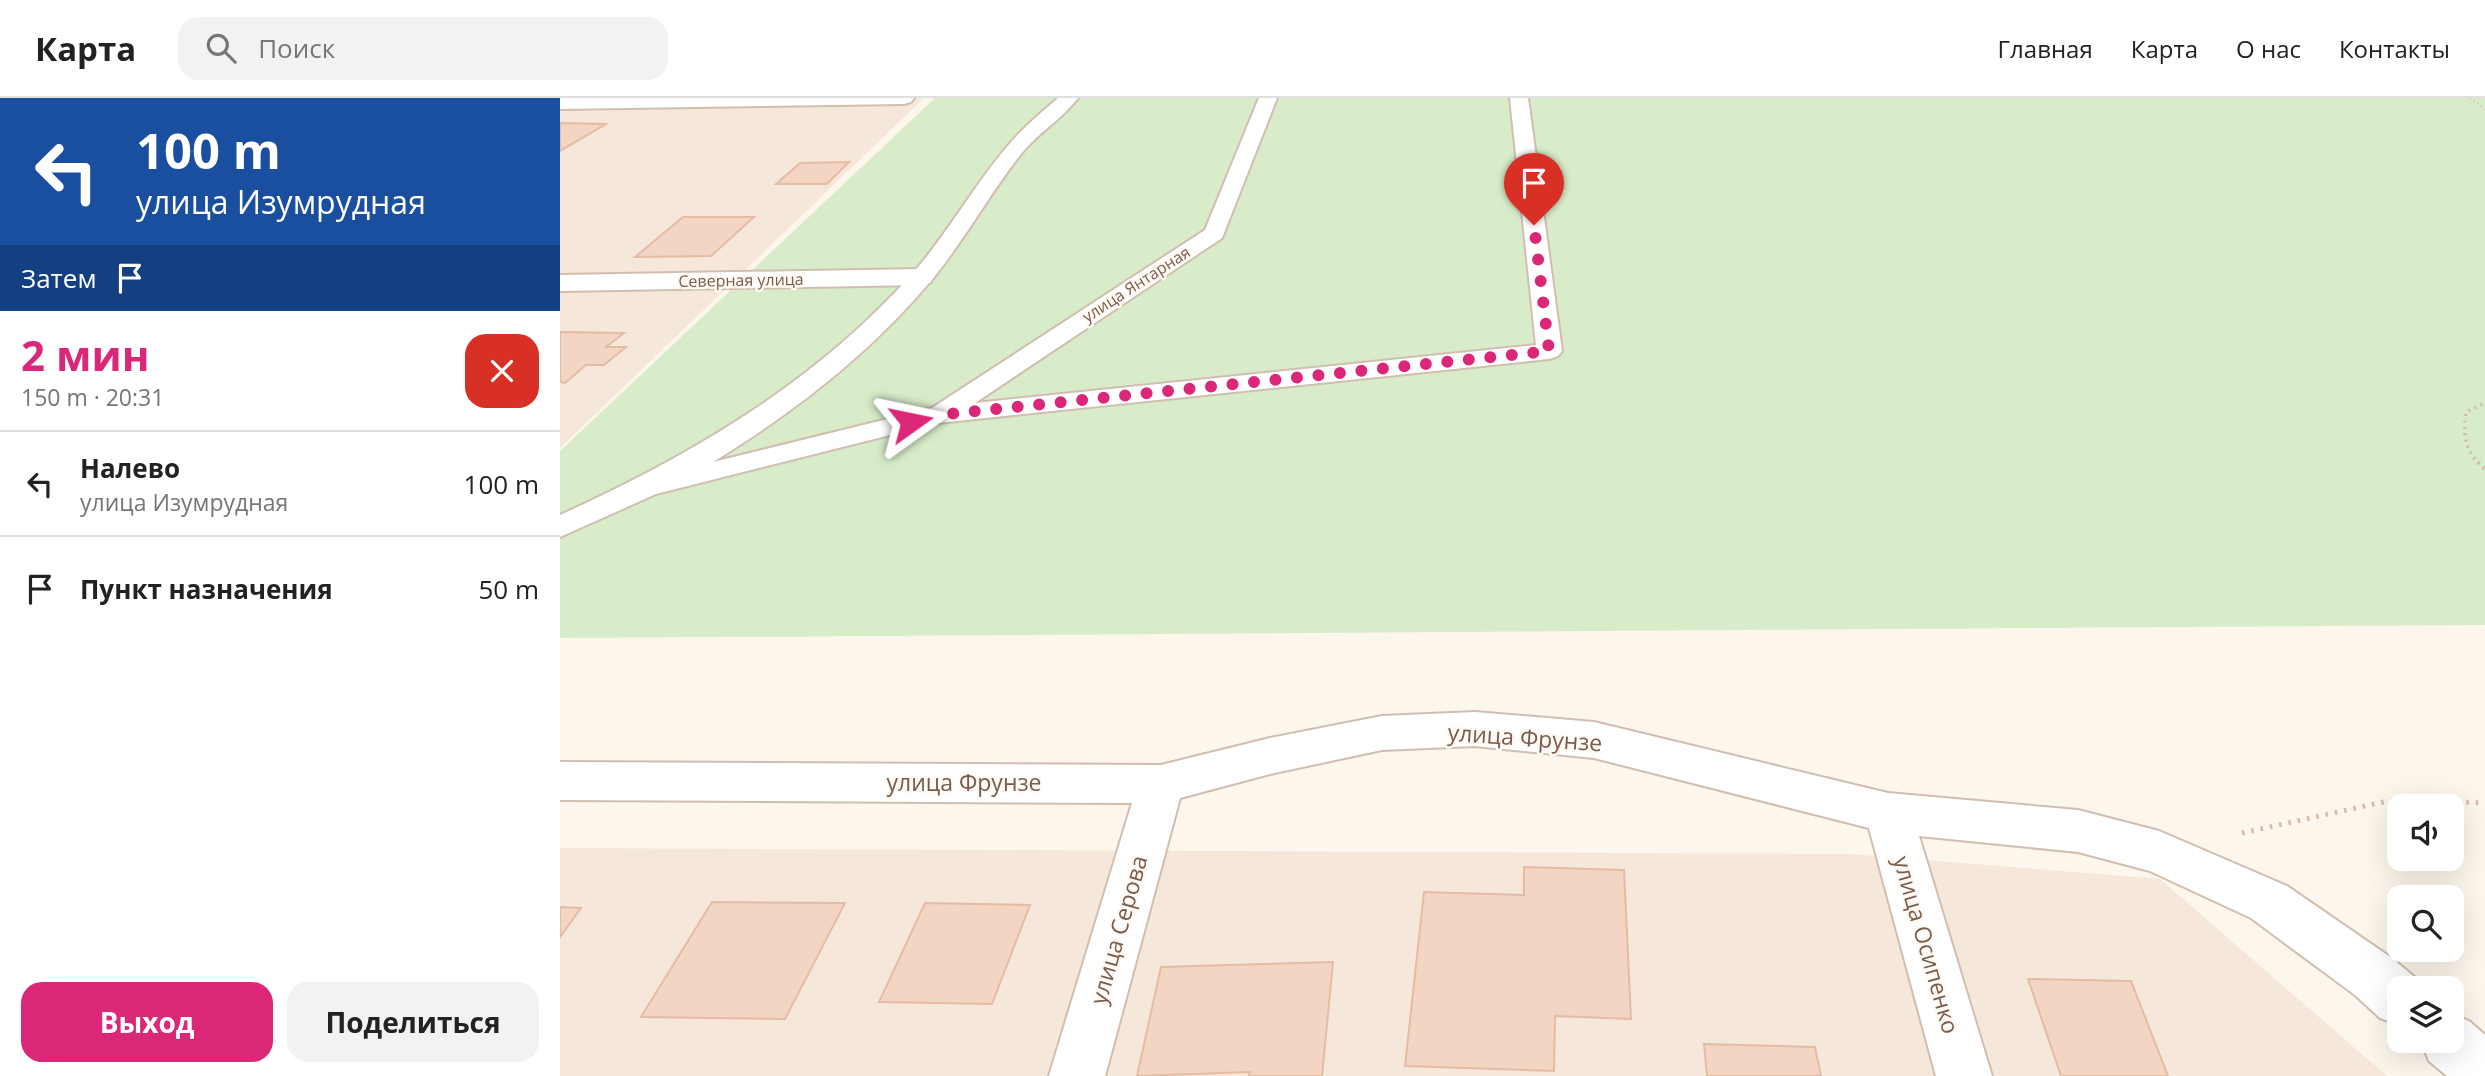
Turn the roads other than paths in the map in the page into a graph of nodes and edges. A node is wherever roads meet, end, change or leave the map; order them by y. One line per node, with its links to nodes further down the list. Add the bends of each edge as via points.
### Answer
1 (904, 98): 5 (street)
2 (1069, 98): 6 (lane, via 1013,151)
3 (1268, 98): 8 (lane, улица Янтарная, via 1214,233)
4 (1520, 98): 8 (lane, via 1549,351)
5 (560, 103)
6 (921, 277): 7 (street, Северная улица); 9 (lane, via 883,318 792,394 736,435)
7 (560, 283)
8 (938, 415): 9 (lane)
9 (643, 488): 10 (lane)
10 (560, 527)
11 (560, 782): 12 (street, улица Фрунзе)
12 (1161, 784): 13 (street, улица Фрунзе, via 1382,733 1475,729 1594,740); 17 (street, улица Серова)
13 (1888, 813): 14 (street, улица Фрунзе, via 2078,831 2159,852 2269,902); 18 (street, улица Осипенко)
14 (2387, 988)
15 (2463, 1053): 16 (street)
16 (2485, 1072)
17 (1077, 1076)
18 (1964, 1076)

